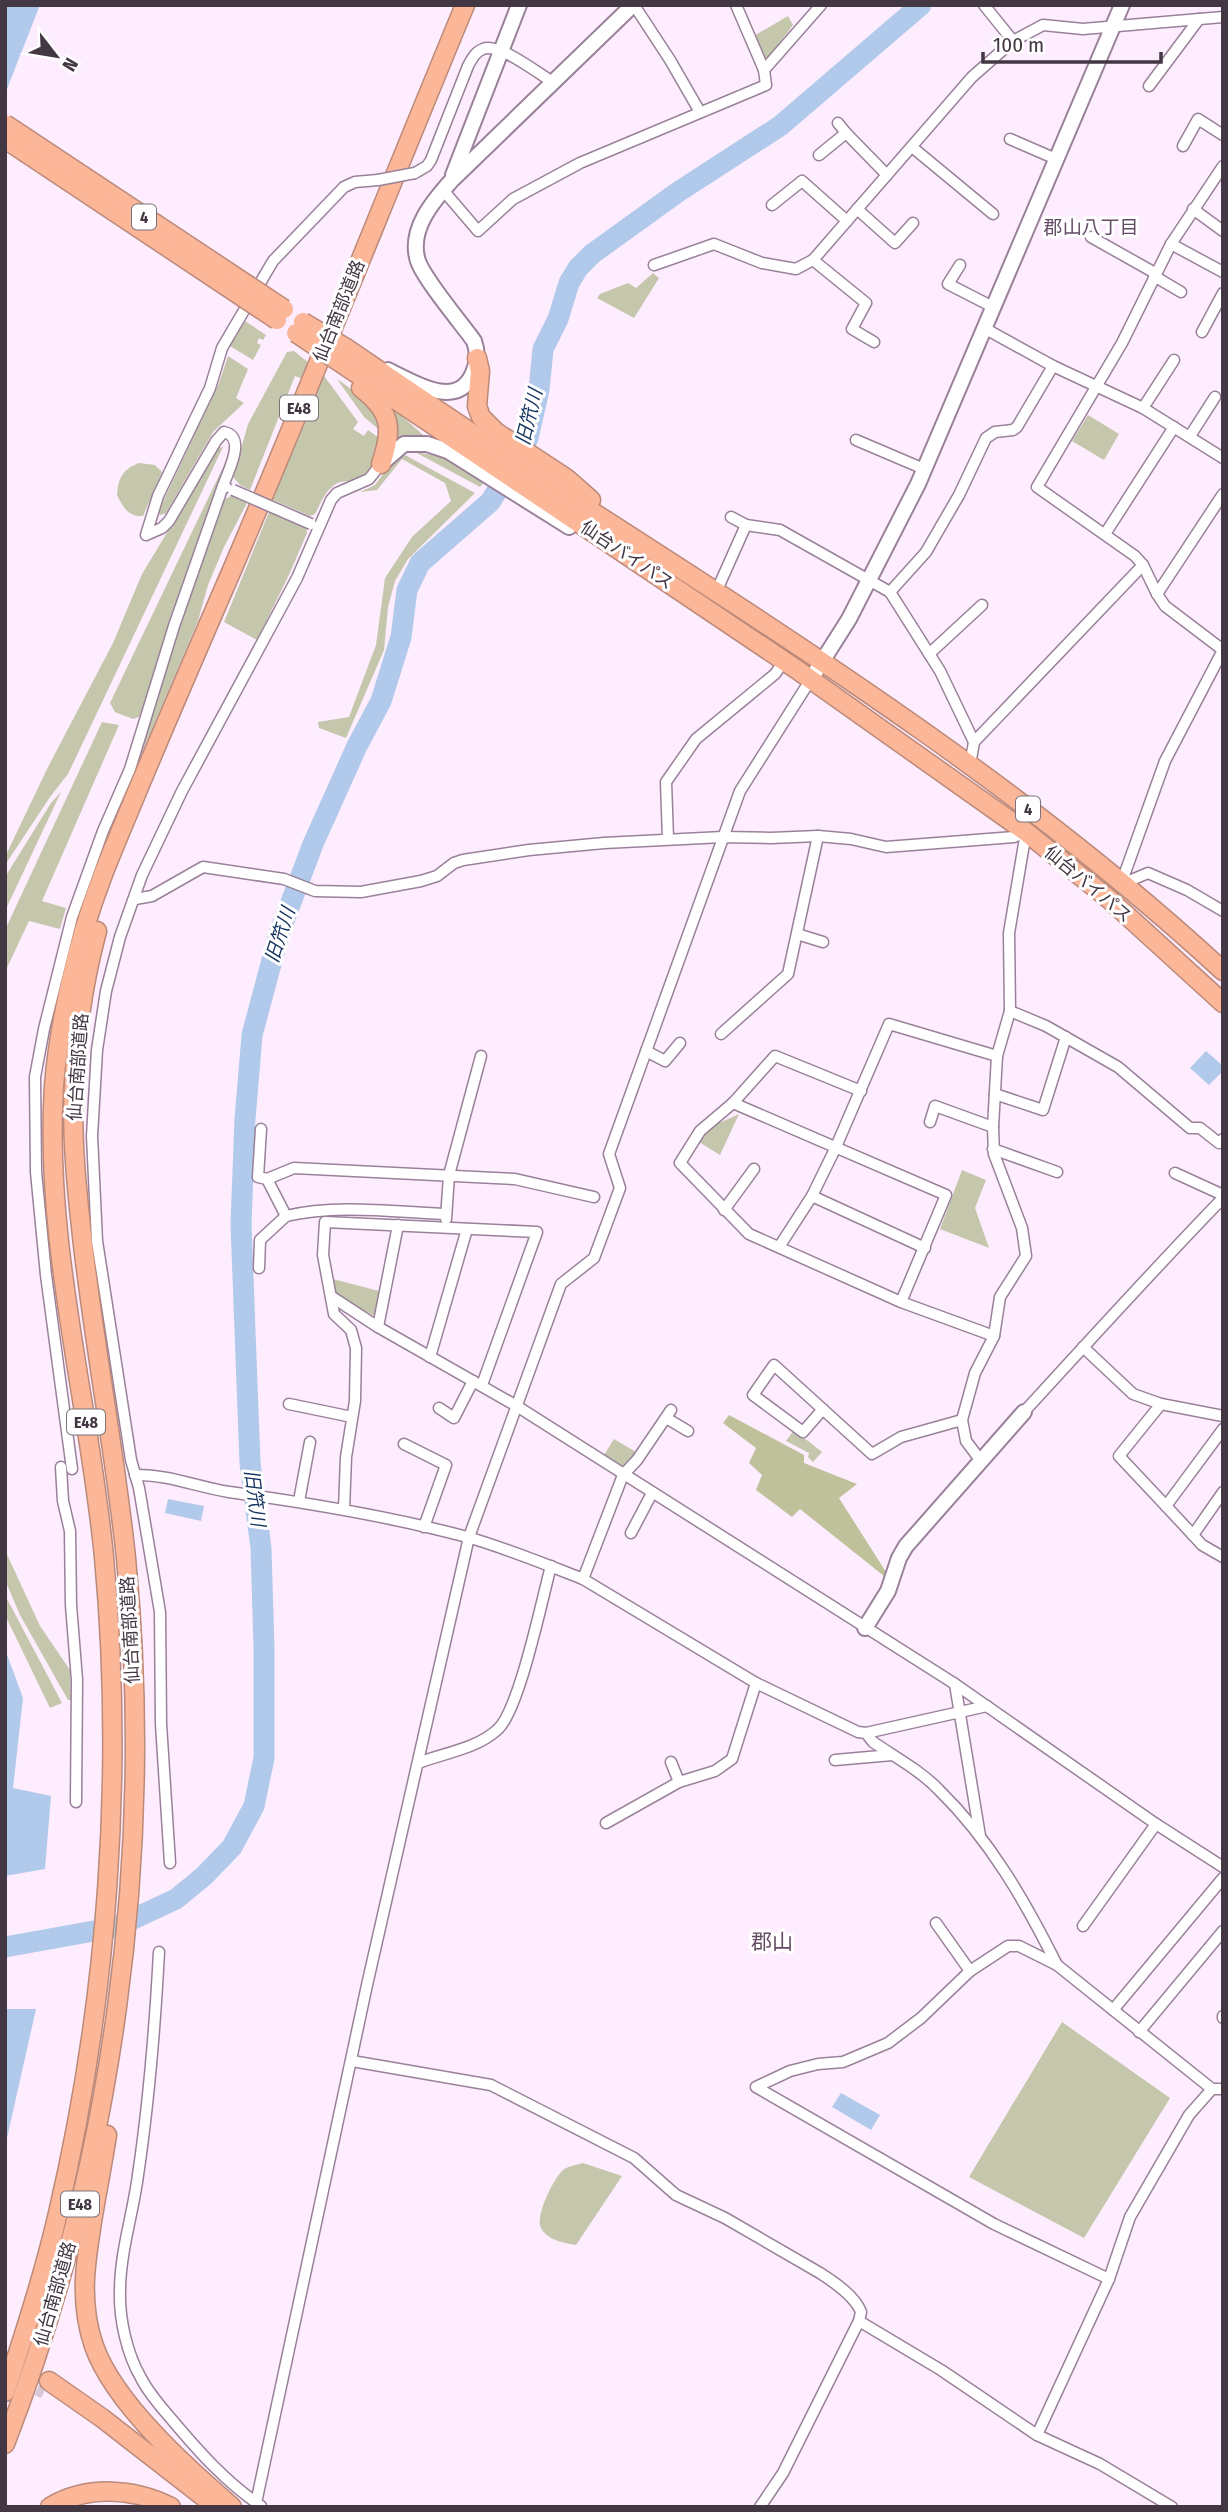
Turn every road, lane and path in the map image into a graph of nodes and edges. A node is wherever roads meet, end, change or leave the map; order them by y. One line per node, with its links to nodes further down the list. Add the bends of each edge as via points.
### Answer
1 (465, 5): 84 (highway, 仙台南部道路 / E48)
2 (519, 5): 12 (street)
3 (633, 5): 14 (street); 16 (street)
4 (736, 5): 13 (street)
5 (821, 5): 13 (street)
6 (984, 5): 11 (street)
7 (1122, 5): 10 (street)
8 (1223, 17): 9 (street)
9 (1199, 19): 10 (street); 15 (street)
10 (1113, 26): 11 (street, via 1043,25); 26 (street)
11 (1013, 41): 24 (street, via 972,77)
12 (501, 50): 14 (street); 29 (street); 65 (street, bridge, via 484,48 474,55 427,166 415,173 344,187 272,261 222,348 210,388 158,496 146,535 169,521 224,432 232,433 236,447)
13 (764, 69): 16 (street, via 766,85)
14 (554, 83): 29 (street)
15 (1149, 86)
16 (700, 112): 29 (street, via 580,163 513,199 478,231)
17 (838, 123): 19 (street)
18 (5, 124): 47 (highway, 仙台バイパス / 4, bridge)
19 (846, 133): 25 (street); 28 (street)
20 (1223, 135): 23 (street, via 1198,119)
21 (5, 139): 47 (highway, 仙台バイパス / 4, bridge)
22 (1010, 139): 26 (street)
23 (1182, 146)
24 (912, 147): 28 (street); 33 (street)
25 (819, 155)
26 (1056, 159): 46 (street)
27 (1223, 166): 32 (street)
28 (887, 175): 31 (street)
29 (447, 185): 52 (street, via 421,225 418,261 474,341)
30 (772, 205): 34 (street, via 802,181)
31 (857, 209): 34 (street); 35 (street, via 895,243)
32 (1193, 209): 36 (street); 38 (street)
33 (993, 214)
34 (847, 221): 39 (street)
35 (913, 223)
36 (1223, 231)
37 (1091, 237): 43 (street)
38 (1171, 244): 42 (street); 43 (street)
39 (813, 260): 40 (street, via 796,269 713,244); 50 (street, via 866,303 852,329)
40 (654, 265)
41 (960, 265): 46 (street, via 948,284)
42 (1223, 272)
43 (1154, 275): 44 (street); 55 (street, via 1122,344)
44 (1181, 292)
45 (1223, 293): 49 (street)
46 (993, 307): 48 (street)
47 (280, 315): 51 (highway, 仙台バイパス / 4, bridge)
48 (984, 328): 54 (street); 64 (street)
49 (1202, 332)
50 (874, 342)
51 (346, 357): 52 (street, via 436,392 463,387); 61 (highway, 仙台バイパス / 4); 63 (highway, via 351,379 385,413 389,433)
52 (477, 358): 61 (highway, via 477,406)
53 (1174, 360): 57 (street)
54 (1053, 366): 55 (street); 75 (street, via 1017,427 986,438 926,552)
55 (1096, 386): 57 (street); 71 (street, via 1037,486)
56 (1215, 397): 59 (street)
57 (1143, 408): 58 (street)
58 (1174, 427): 59 (street); 71 (street)
59 (1189, 436): 62 (street)
60 (856, 440): 64 (street)
61 (485, 449): 63 (street, via 448,451 414,442 404,444); 67 (highway); 67 (highway, 仙台バイパス / 4)
62 (1223, 458)
63 (381, 464): 70 (street, via 369,479 337,493)
64 (924, 469): 73 (street)
65 (228, 488): 70 (street, bridge); 151 (street, via 174,626 130,769 72,917 35,1077 36,1172)
66 (1223, 494): 76 (street)
67 (555, 495): 74 (highway, 仙台バイパス / 4, via 624,531); 79 (highway, 仙台バイパス / 4, via 656,575)
68 (731, 517): 69 (street)
69 (746, 525): 73 (street, via 780,530); 74 (street)
70 (315, 526): 90 (street, via 291,589 182,792)
71 (1105, 534): 72 (street)
72 (1143, 565): 76 (street); 82 (street)
73 (867, 579): 75 (street); 80 (street)
74 (717, 590): 80 (highway, 仙台バイパス / 4)
75 (890, 592): 78 (street)
76 (1157, 594): 89 (street, via 1223,650 1165,761)
77 (982, 605): 78 (street)
78 (929, 654): 82 (street)
79 (784, 661): 81 (highway, 仙台バイパス / 4); 88 (street, via 775,674 696,739 666,782)
80 (823, 661): 81 (street); 83 (highway, 仙台バイパス / 4)
81 (811, 679): 85 (highway, 仙台バイパス / 4); 87 (street, via 746,778)
82 (974, 742): 83 (street)
83 (970, 765): 89 (highway, 仙台バイパス / 4)
84 (130, 810): 190 (highway, 仙台南部道路 / E48, via 90,955 74,1085 77,1194 130,1611 134,1713 129,1888); 195 (highway, 仙台南部道路 / E48, via 99,884 78,953 54,1083 57,1210 97,1487 108,1613 111,1756 100,1962)
85 (1026, 832): 86 (street, via 1014,837 886,847); 95 (highway, 仙台バイパス / 4, via 1109,899); 96 (street, via 1009,933)
86 (818, 836): 87 (street); 92 (street)
87 (723, 837): 88 (street); 100 (street)
88 (668, 839): 90 (street, via 463,860 437,876 361,892 315,891 284,880 203,867 152,896)
89 (1122, 884): 91 (street, via 1148,873); 94 (highway, 仙台バイパス / 4)
90 (135, 899): 152 (street, via 106,991 92,1136 97,1241)
91 (1223, 911)
92 (797, 934): 93 (street); 97 (street, via 788,974)
93 (823, 942)
94 (1223, 971)
95 (1223, 1003)
96 (1010, 1011): 98 (street); 102 (street)
97 (721, 1034)
98 (1066, 1037): 104 (street, via 1043,1110); 109 (street, via 1118,1067 1190,1128 1200,1128 1219,1143)
99 (680, 1042): 100 (street, via 665,1061)
100 (646, 1051): 138 (street, via 609,1154 620,1188 594,1258 561,1284)
101 (481, 1056): 115 (street)
102 (997, 1056): 103 (street, via 889,1024); 104 (street)
103 (861, 1091): 105 (street, via 775,1056); 110 (street)
104 (995, 1094): 107 (street)
105 (733, 1103): 110 (street); 120 (street, via 700,1130 680,1163)
106 (930, 1122): 107 (street, via 935,1106)
107 (993, 1127): 111 (street)
108 (261, 1129): 116 (street, via 258,1177)
109 (1223, 1139)
110 (835, 1149): 117 (street); 127 (street, via 946,1195)
111 (993, 1149): 113 (street); 132 (street, via 1022,1228 1026,1256 1000,1297)
112 (754, 1169): 120 (street)
113 (1057, 1172)
114 (1175, 1173): 118 (street)
115 (449, 1177): 116 (street, via 293,1168); 119 (street, via 516,1178); 121 (street)
116 (269, 1181): 122 (street)
117 (812, 1196): 126 (street); 127 (street)
118 (1223, 1196): 133 (street)
119 (594, 1197)
120 (724, 1210): 126 (street, via 748,1234)
121 (446, 1211): 122 (street); 124 (street)
122 (284, 1212): 128 (street, via 260,1240)
123 (397, 1225): 124 (street); 129 (street, via 325,1222 324,1255); 131 (street)
124 (445, 1227): 125 (street)
125 (467, 1229): 134 (street); 135 (street, via 537,1232)
126 (779, 1247): 130 (street)
127 (925, 1248): 130 (street)
128 (259, 1268)
129 (332, 1297): 131 (street); 143 (street, via 334,1314 351,1330 356,1348)
130 (901, 1302): 132 (street)
131 (378, 1327): 134 (street)
132 (994, 1336): 144 (street, via 976,1370)
133 (1083, 1347): 137 (street, via 1133,1394); 140 (street)
134 (430, 1357): 135 (street)
135 (477, 1383): 138 (street); 139 (street, via 454,1418)
136 (289, 1404): 143 (street, via 309,1413)
137 (1161, 1404): 142 (street); 157 (street, via 1119,1456)
138 (515, 1405): 153 (street); 162 (street)
139 (439, 1408)
140 (1028, 1408): 149 (street)
141 (823, 1409): 141 (street, via 774,1365 753,1395 803,1432); 144 (street, via 872,1454 901,1437)
142 (1223, 1416)
143 (352, 1417): 158 (street)
144 (962, 1420): 149 (street, via 967,1441)
145 (1223, 1429): 157 (street)
146 (688, 1431): 153 (street, via 669,1414)
147 (310, 1443): 156 (street)
148 (404, 1444): 159 (street, via 446,1465)
149 (981, 1461): 166 (street, via 906,1546 888,1591)
150 (61, 1467): 177 (street, via 70,1531 77,1680)
151 (72, 1469)
152 (135, 1475): 156 (street, via 154,1474 230,1492); 181 (street, via 160,1612)
153 (622, 1475): 155 (street); 165 (street)
154 (1223, 1492): 161 (street)
155 (652, 1493): 160 (street); 166 (street)
156 (299, 1501): 158 (street)
157 (1166, 1506): 161 (street)
158 (344, 1508): 159 (street)
159 (424, 1527): 162 (street)
160 (631, 1533)
161 (1193, 1535): 163 (street)
162 (468, 1537): 164 (street); 175 (street)
163 (1223, 1557)
164 (551, 1566): 165 (street); 175 (street, via 505,1722 486,1738)
165 (583, 1579): 167 (street)
166 (865, 1628): 168 (street)
167 (756, 1683): 171 (street); 176 (street, via 732,1759 715,1771)
168 (955, 1684): 169 (street); 170 (street)
169 (987, 1706): 170 (street); 179 (street)
170 (960, 1714): 171 (street); 180 (street)
171 (866, 1733): 172 (street)
172 (892, 1755): 173 (street); 180 (street, via 937,1788)
173 (835, 1760)
174 (671, 1762): 176 (street)
175 (418, 1763): 193 (street)
176 (679, 1782): 178 (street)
177 (76, 1802)
178 (606, 1823)
179 (1156, 1824): 182 (street); 185 (street)
180 (980, 1836): 188 (street, via 1014,1884)
181 (170, 1863)
182 (1223, 1867)
183 (1223, 1878): 191 (street)
184 (936, 1923): 189 (street)
185 (1083, 1926)
186 (1223, 1931): 192 (street)
187 (159, 1952): 202 (street, via 152,2065 120,2292 127,2344 141,2379 161,2407 206,2461)
188 (1057, 1965): 189 (street, via 1019,1946 1008,1946); 191 (street)
189 (970, 1971): 196 (street, via 888,2043 843,2062 790,2071 756,2087 994,2224)
190 (120, 1982): 201 (highway, 仙台南部道路 / E48, via 75,2224 52,2309); 207 (highway, via 112,2093 85,2278 94,2347 135,2412)
191 (1113, 2010): 192 (street)
192 (1139, 2032): 194 (street)
193 (352, 2061): 197 (street, via 491,2085 622,2151 677,2195 834,2282 860,2308); 202 (street)
194 (1217, 2089): 196 (street, via 1189,2115 1130,2217)
195 (75, 2131): 198 (highway); 199 (highway, 仙台南部道路 / E48, via 44,2266)
196 (1110, 2279): 200 (street)
197 (859, 2321): 200 (street); 208 (street, via 783,2473)
198 (5, 2360)
199 (5, 2392)
200 (1037, 2435): 209 (street)
201 (5, 2444)
202 (259, 2505)
203 (50, 2507): 204 (highway, via 93,2492 127,2492)
204 (171, 2507)
205 (201, 2507): 206 (highway, via 47,2385 102,2418)
206 (217, 2507)
207 (233, 2507)
208 (760, 2507)
209 (1172, 2507)

